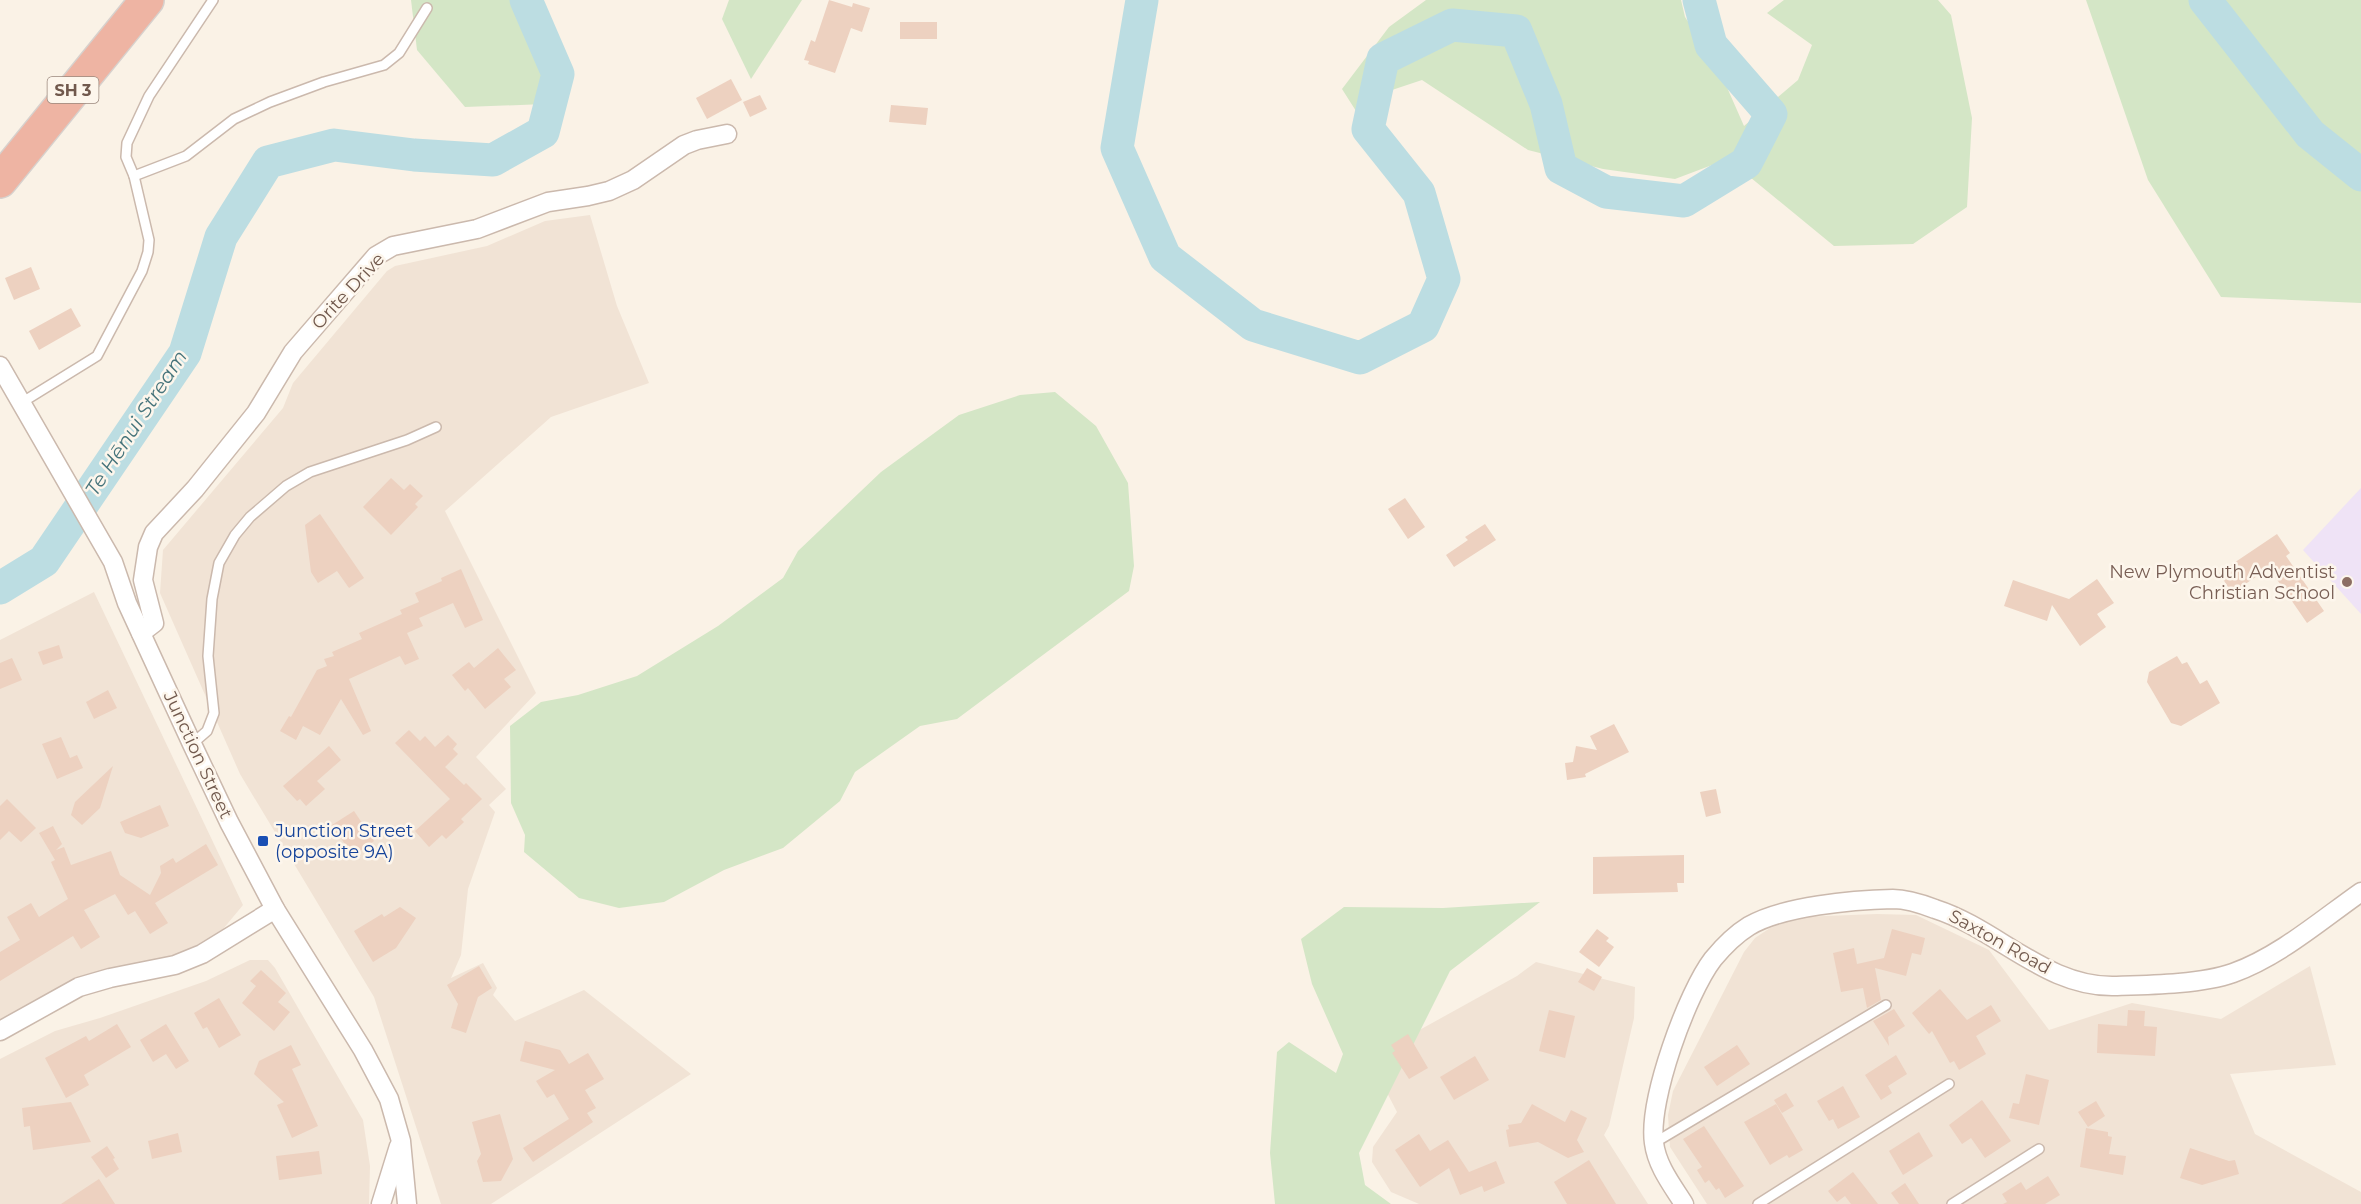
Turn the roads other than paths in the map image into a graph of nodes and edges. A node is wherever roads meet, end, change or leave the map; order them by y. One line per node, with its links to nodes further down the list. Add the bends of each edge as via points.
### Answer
1 (147, 0): 6 (highway, SH 3)
2 (213, 0): 5 (lane, via 149,96 127,143 126,157)
3 (427, 8): 5 (lane, via 399,53 384,65 270,102 234,119 186,156)
4 (727, 134): 10 (street, Orite Drive, via 684,145 633,180 609,190 548,202 477,229 393,246 376,256 293,352 256,413 188,498 154,533 144,580 154,623)
5 (134, 176): 8 (lane, via 149,240 141,271 97,356)
6 (0, 181)
7 (0, 366): 8 (street, Junction Street)
8 (21, 403): 10 (street, Junction Street, via 113,562)
9 (436, 427): 11 (lane, via 304,476 286,486 235,534 219,563 212,599 208,656 213,720)
10 (141, 633): 11 (street, Junction Street)
11 (192, 744): 13 (street, Junction Street)
12 (2361, 892): 18 (street, Saxton Road, via 2270,955 2233,973 2113,987 2064,977 1979,927 1918,903 1869,900 1767,918 1732,939 1713,959 1698,984 1660,1085)
13 (275, 909): 15 (street, via 202,954 175,965 79,987); 17 (street, Junction Street, via 363,1050 389,1099)
14 (1886, 1005): 18 (lane)
15 (0, 1031)
16 (1949, 1084): 23 (lane)
17 (401, 1141): 20 (street); 21 (street, Junction Street)
18 (1654, 1143): 22 (street, Saxton Road, via 1662,1170)
19 (2039, 1149): 24 (lane)
20 (381, 1204)
21 (407, 1204)
22 (1684, 1204)
23 (1758, 1204)
24 (1952, 1204)

